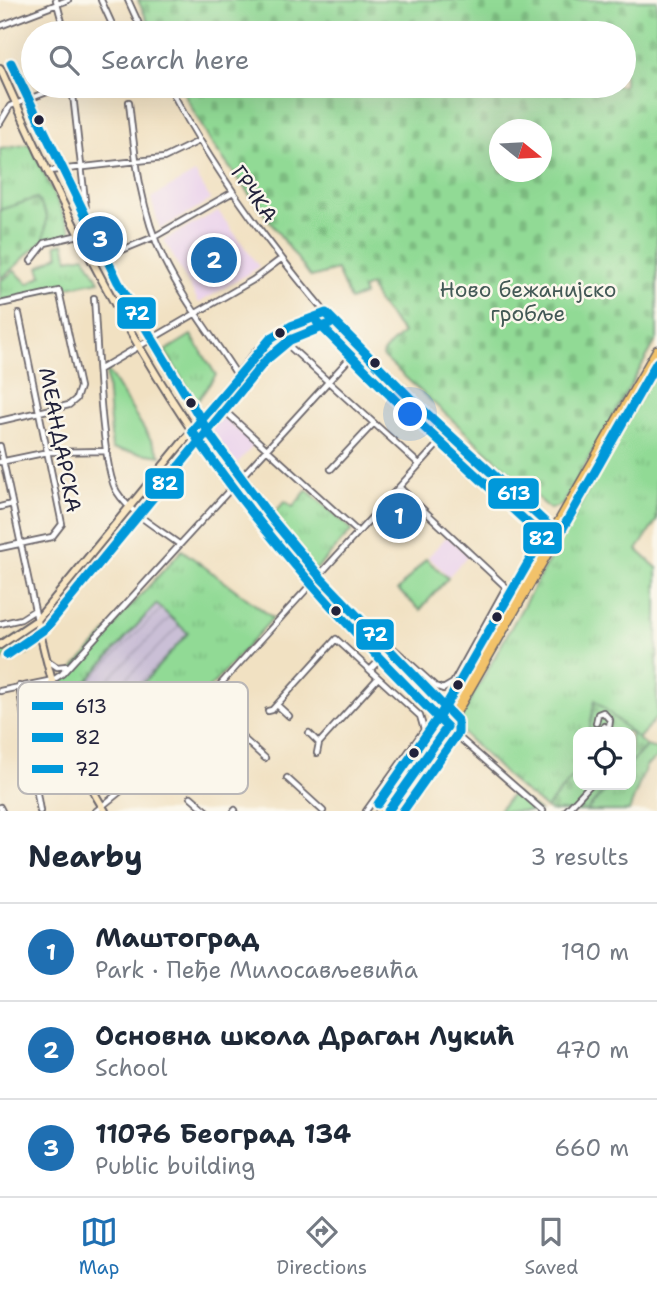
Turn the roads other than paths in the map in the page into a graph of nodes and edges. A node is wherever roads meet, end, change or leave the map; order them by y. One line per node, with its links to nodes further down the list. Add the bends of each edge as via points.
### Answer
1 (68, 0): 4 (street)
2 (101, 0): 6 (street)
3 (128, 0): 7 (street)
4 (57, 2): 5 (street); 8 (street)
5 (62, 21)
6 (111, 21)
7 (138, 21)
8 (0, 26)
9 (0, 68): 14 (main road)
10 (30, 98): 14 (street)
11 (73, 98): 18 (street)
12 (176, 98): 16 (street, ГРЧКА)
13 (129, 102): 17 (street)
14 (16, 103): 15 (street, via 9,106); 19 (main road)
15 (0, 123)
16 (199, 141): 17 (street, via 164,158); 20 (street, ГРЧКА)
17 (135, 161): 18 (street); 23 (street)
18 (81, 167): 19 (street); 21 (street)
19 (49, 171): 22 (main road)
20 (233, 192): 23 (street); 24 (street, ГРЧКА)
21 (86, 209)
22 (80, 235): 25 (street, via 45,243); 26 (main road)
23 (154, 237): 26 (street); 29 (street)
24 (281, 259): 29 (street); 30 (street, ГРЧКА)
25 (31, 261)
26 (93, 262): 32 (main road)
27 (94, 299): 36 (street)
28 (0, 304): 40 (street, via 59,292 79,391 74,402)
29 (195, 313): 32 (street); 37 (street)
30 (326, 313): 33 (main road); 37 (main road, via 276,334)
31 (19, 314): 40 (street, МЕАНДАРСКА)
32 (139, 346): 36 (street); 43 (main road)
33 (359, 348): 38 (street); 44 (main road)
34 (657, 350): 39 (main road)
35 (657, 362): 39 (main road)
36 (100, 369): 48 (street)
37 (237, 375): 43 (main road)
38 (327, 381): 42 (street); 46 (street); 46 (street, via 288,346 271,352 227,410)
39 (636, 393): 58 (main road)
40 (39, 412): 41 (street); 47 (street, МЕАНДАРСКА)
41 (0, 421)
42 (374, 423): 50 (street); 51 (street)
43 (192, 431): 52 (main road); 56 (main road)
44 (448, 433): 50 (street); 58 (main road)
45 (0, 446): 49 (street)
46 (266, 449): 52 (street); 57 (street)
47 (48, 452): 48 (street); 49 (street); 59 (street, МЕАНДАРСКА, via 62,524 52,537)
48 (107, 452): 56 (street, via 113,485)
49 (1, 461): 54 (street)
50 (419, 464): 53 (street)
51 (331, 469)
52 (231, 487): 60 (street); 62 (main road)
53 (399, 487): 57 (street); 70 (street, via 506,588 449,687 435,686)
54 (12, 504): 55 (street); 59 (street)
55 (0, 507)
56 (131, 507): 60 (street); 65 (main road)
57 (358, 532): 62 (street)
58 (556, 532): 85 (main road)
59 (21, 543): 61 (street, МЕАНДАРСКА); 64 (street)
60 (179, 544): 73 (street)
61 (0, 548)
62 (309, 585): 72 (main road); 78 (street)
63 (328, 589): 70 (street)
64 (35, 610): 65 (street); 66 (street)
65 (37, 620): 67 (main road); 68 (main road)
66 (0, 624)
67 (26, 628): 68 (main road); 69 (main road)
68 (41, 638): 71 (main road)
69 (0, 645)
70 (392, 647): 72 (street)
71 (46, 659): 73 (street, via 57,667); 76 (main road)
72 (379, 661): 74 (street); 85 (main road)
73 (71, 664): 76 (street)
74 (370, 670): 75 (street); 81 (street, via 336,639)
75 (378, 678): 89 (street); 100 (street, via 424,722 424,730)
76 (50, 680): 77 (street)
77 (40, 682)
78 (223, 682)
79 (18, 686): 80 (street)
80 (0, 691)
81 (277, 705): 82 (street); 83 (street)
82 (268, 711)
83 (289, 716)
84 (596, 723): 86 (street, via 603,712 610,720)
85 (445, 725): 101 (main road); 102 (main road); 103 (street)
86 (608, 727)
87 (309, 733): 89 (street)
88 (248, 743): 91 (street)
89 (319, 743): 90 (street)
90 (317, 753)
91 (265, 758)
92 (287, 778): 99 (street)
93 (585, 790): 104 (street)
94 (93, 794): 97 (main road)
95 (120, 794): 97 (street)
96 (191, 797): 98 (street)
97 (101, 810)
98 (207, 811)
99 (323, 811)
100 (366, 811)
101 (380, 811)
102 (388, 811)
103 (544, 811)
104 (566, 811)

